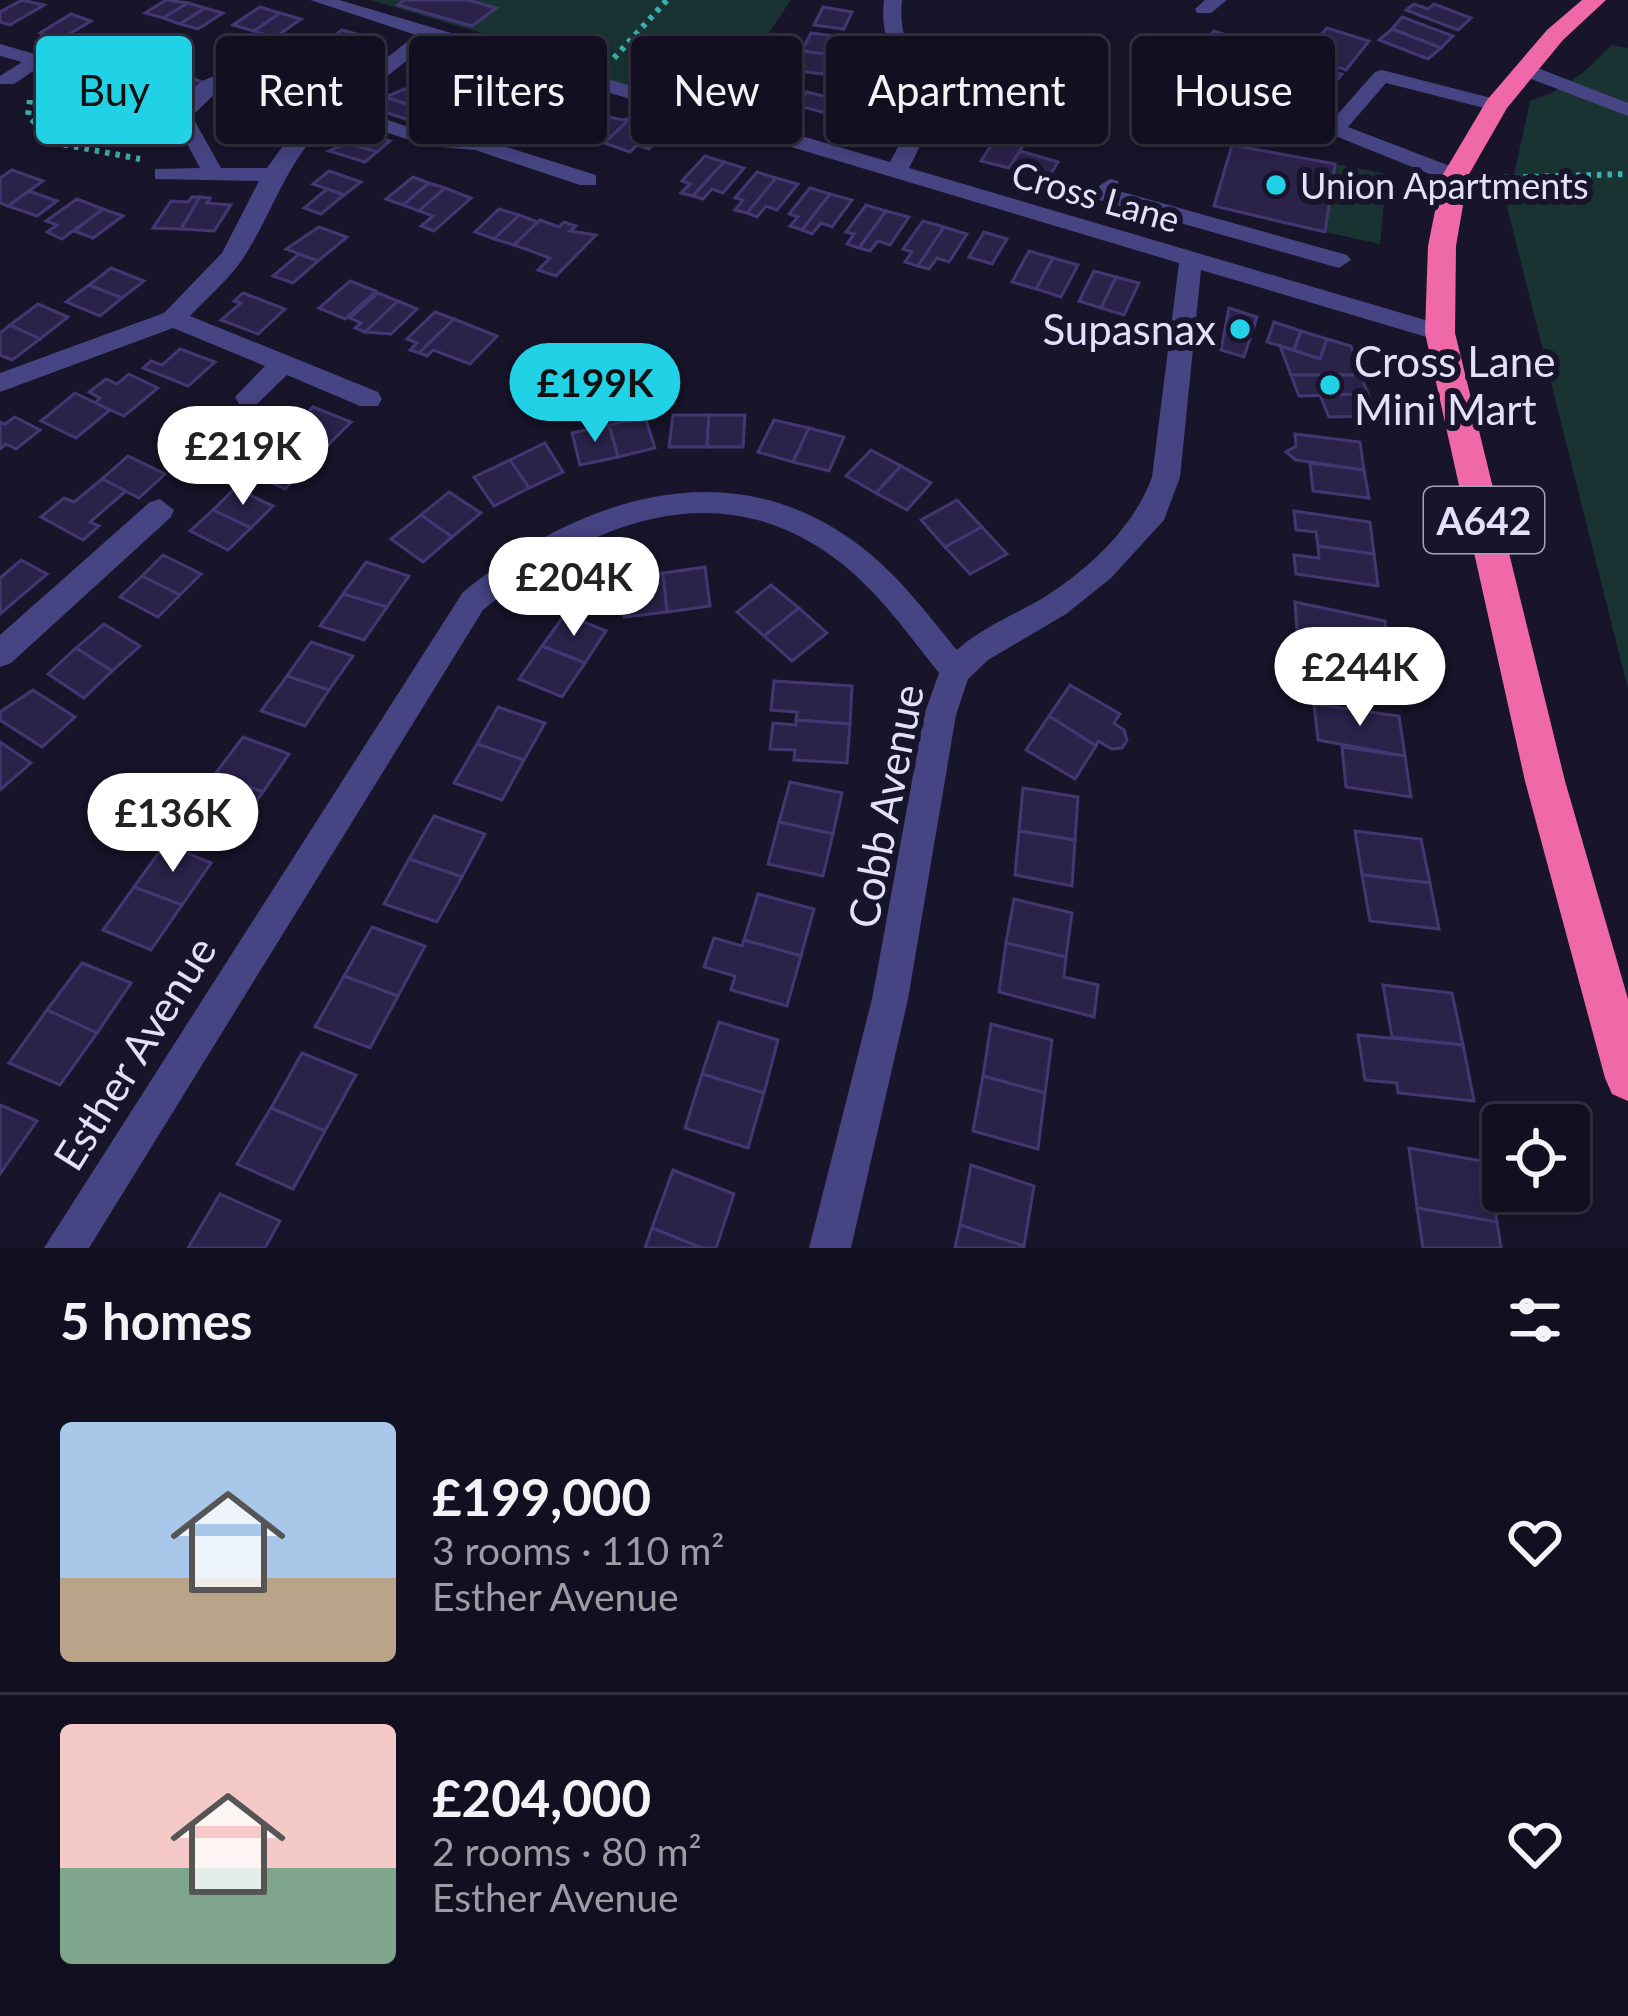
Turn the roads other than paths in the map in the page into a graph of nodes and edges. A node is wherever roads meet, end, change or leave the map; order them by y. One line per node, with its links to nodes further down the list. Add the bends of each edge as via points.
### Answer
1 (319, 0): 4 (street, Cross Lane)
2 (892, 0): 15 (street, via 892,32 927,99 918,138)
3 (1595, 0): 7 (highway, A642)
4 (430, 33): 6 (street); 15 (street, Cross Lane)
5 (0, 50): 8 (street, via 38,61)
6 (385, 67)
7 (1528, 71): 10 (highway, A642); 11 (street)
8 (7, 80)
9 (216, 82): 17 (street, via 182,116)
10 (1496, 105): 19 (highway, A642); 19 (street, via 1382,76 1335,129)
11 (1628, 110)
12 (385, 126): 14 (street)
13 (294, 144): 18 (street)
14 (526, 160): 20 (street); 21 (street)
15 (896, 171): 25 (street, Cross Lane)
16 (163, 174): 17 (street)
17 (214, 174): 18 (street)
18 (273, 175): 26 (street, via 232,257)
19 (1455, 176): 27 (highway, A642, via 1442,246)
20 (588, 180)
21 (503, 181)
22 (1110, 186): 23 (street, via 1107,195)
23 (1226, 228): 24 (street); 25 (street, Cobb Avenue)
24 (1339, 260)
25 (1204, 262): 27 (street, Cross Lane); 34 (street, Cobb Avenue, via 1154,512 1101,570)
26 (173, 319): 28 (street); 29 (street)
27 (1440, 333): 35 (highway, A642, via 1545,781)
28 (283, 364): 30 (street); 31 (street)
29 (0, 383)
30 (248, 397)
31 (369, 399)
32 (160, 510): 33 (street)
33 (0, 654)
34 (955, 671): 36 (street, Esther Avenue, via 876,576 795,518 731,503 671,503 604,517 550,540 473,601); 37 (street, Cobb Avenue)
35 (1628, 1078)
36 (65, 1248)
37 (830, 1248)

